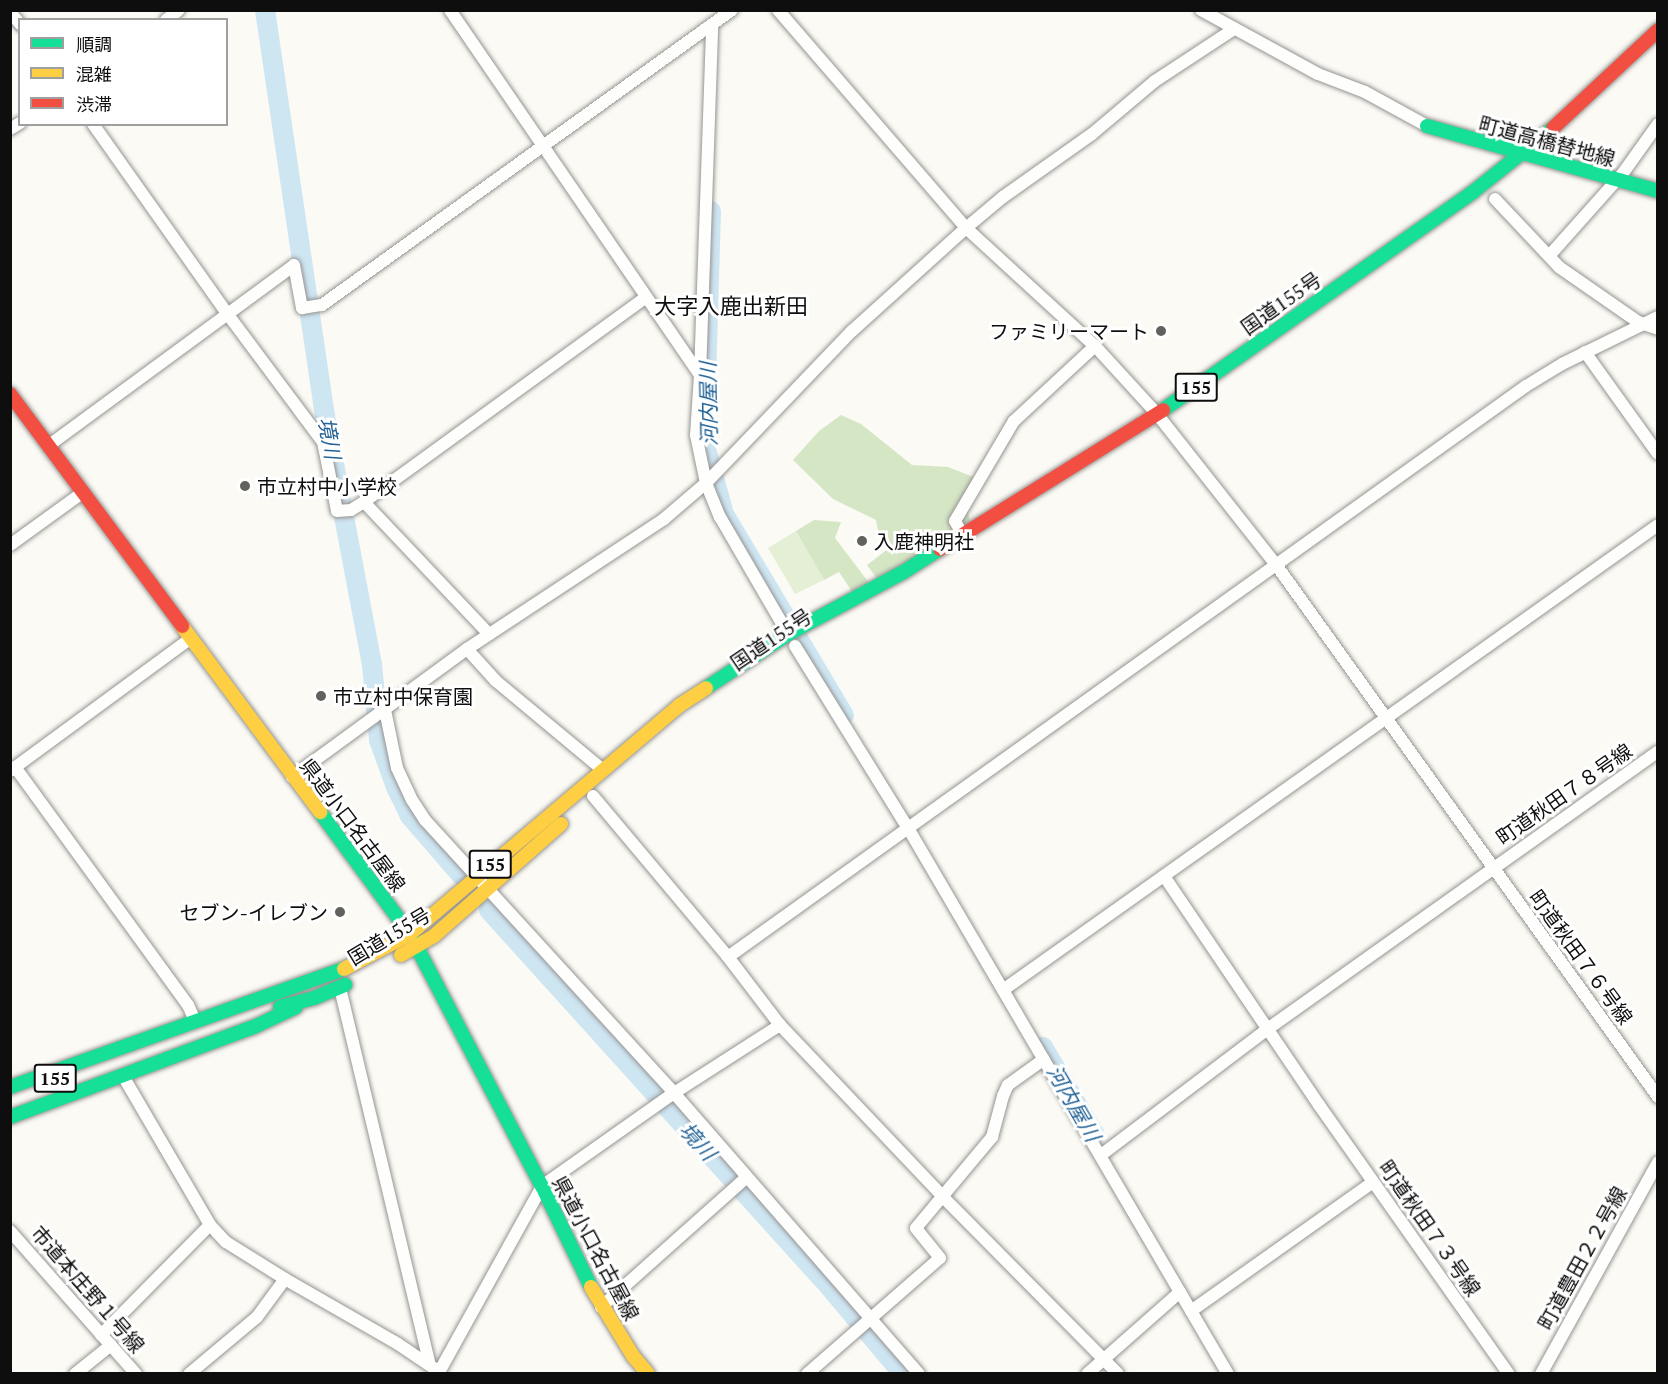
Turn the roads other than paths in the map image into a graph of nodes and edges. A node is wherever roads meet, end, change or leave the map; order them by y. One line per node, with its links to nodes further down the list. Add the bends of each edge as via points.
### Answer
1 (450, 10): 11 (street)
2 (732, 10): 5 (street)
3 (778, 10): 16 (street, 町道秋田７６号線)
4 (1201, 10): 6 (street)
5 (712, 27): 11 (street); 25 (street)
6 (1234, 29): 10 (street); 16 (street, via 1155,81 1092,134)
7 (1658, 30): 12 (main road, 国道155号 / 155)
8 (1658, 124): 13 (street)
9 (94, 126): 19 (street)
10 (1427, 126): 12 (main road, 町道高橋替地線)
11 (545, 146): 18 (street); 19 (street, via 322,305 302,308 294,265)
12 (1521, 154): 13 (main road, 町道高橋替地線); 27 (main road, 国道155号 / 155)
13 (1616, 180): 14 (main road, 町道高橋替地線); 17 (street)
14 (1658, 191)
15 (1495, 199): 17 (street)
16 (966, 228): 23 (street, 町道秋田７６号線); 30 (street, via 852,331)
17 (1549, 256): 21 (street, via 1559,267)
18 (645, 298): 25 (street); 32 (street)
19 (229, 316): 28 (street); 32 (street, via 322,442 337,511 351,510)
20 (1658, 317): 21 (street)
21 (1645, 323): 22 (street); 24 (street)
22 (1658, 329)
23 (1095, 346): 27 (street, 町道秋田７６号線); 34 (street, via 1014,421 955,521)
24 (1583, 353): 29 (street); 36 (street, via 1526,386)
25 (700, 375): 30 (street, via 696,435)
26 (10, 394): 28 (main road, 県道小口名古屋線)
27 (1157, 414): 34 (main road, 国道155号 / 155); 36 (street, 町道秋田７６号線)
28 (48, 446): 31 (main road, 県道小口名古屋線)
29 (1658, 454)
30 (706, 483): 37 (street, via 664,519); 39 (street, via 720,517)
31 (82, 493): 35 (street); 38 (main road, 県道小口名古屋線)
32 (364, 502): 37 (street)
33 (1658, 525): 44 (street)
34 (963, 536): 39 (main road, 国道155号 / 155)
35 (10, 545)
36 (1276, 566): 44 (street, 町道秋田７６号線); 50 (street)
37 (489, 634): 40 (street)
38 (190, 639): 46 (street); 48 (main road, 県道小口名古屋線)
39 (792, 640): 41 (main road, 国道155号 / 155); 47 (main road, 国道155号 / 155, via 680,705); 50 (street)
40 (467, 649): 42 (street); 47 (street, via 496,681)
41 (738, 684)
42 (385, 710): 48 (street); 52 (street, via 397,768 412,800)
43 (691, 716): 49 (main road, 国道155号 / 155)
44 (1386, 718): 51 (street, 町道秋田７６号線); 53 (street)
45 (1658, 752): 51 (street, 町道秋田７８号線)
46 (13, 769): 62 (street, via 188,1005)
47 (603, 770): 52 (main road, 国道155号 / 155)
48 (292, 777): 55 (main road, 県道小口名古屋線)
49 (593, 796): 54 (main road, 国道155号 / 155); 56 (street)
50 (908, 828): 56 (street); 60 (street)
51 (1494, 868): 64 (street, 町道秋田７８号線); 73 (street, 町道秋田７６号線)
52 (476, 876): 54 (street); 55 (main road, 国道155号 / 155)
53 (1164, 876): 60 (street); 64 (street, 町道秋田７３号線)
54 (487, 890): 55 (main road, 国道155号 / 155, via 435,935); 71 (street)
55 (413, 940): 57 (main road, 国道155号 / 155); 62 (main road, 国道155号 / 155, via 333,975); 79 (main road, 県道小口名古屋線)
56 (728, 957): 63 (street)
57 (387, 963)
58 (359, 978): 59 (main road, 国道155号 / 155)
59 (340, 988): 61 (main road, 国道155号 / 155); 91 (street)
60 (1003, 990): 67 (street)
61 (314, 998): 66 (main road, 国道155号 / 155); 68 (main road, 155, via 256,1026)
62 (195, 1021): 65 (main road, 国道155号 / 155)
63 (780, 1025): 71 (street); 80 (street)
64 (1269, 1028): 75 (street, 町道秋田７８号線); 78 (street, 町道秋田７３号線)
65 (158, 1033): 66 (main road, 国道155号 / 155); 69 (main road, 155, via 94,1049)
66 (99, 1059): 70 (main road, 国道155号 / 155); 72 (main road, 国道155号 / 155)
67 (1044, 1059): 75 (street); 80 (street, via 1008,1086 992,1137)
68 (123, 1076): 74 (main road, 155); 81 (street)
69 (10, 1078)
70 (10, 1087)
71 (674, 1093): 77 (street); 79 (street)
72 (10, 1094)
73 (1658, 1097)
74 (10, 1117)
75 (1101, 1155): 84 (street)
76 (1658, 1162): 102 (street, 町道豊田２２号線)
77 (747, 1176): 85 (street); 87 (street)
78 (1373, 1182): 86 (street); 101 (street, 町道秋田７３号線)
79 (542, 1186): 85 (main road, 県道小口名古屋線); 91 (street)
80 (944, 1197): 87 (street, via 916,1228 940,1258); 90 (street)
81 (210, 1225): 83 (street, via 226,1242); 88 (street)
82 (10, 1231): 88 (street, 市道本庄野１号線)
83 (285, 1279): 91 (street); 95 (street, via 258,1317)
84 (1180, 1292): 86 (street); 90 (street)
85 (601, 1307): 92 (main road, 県道小口名古屋線)
86 (1191, 1311): 100 (street)
87 (870, 1318): 96 (street); 97 (street)
88 (101, 1335): 89 (street, 市道本庄野１号線)
89 (111, 1346): 93 (street); 94 (street, 市道本庄野１号線)
90 (1104, 1358): 98 (street); 99 (street)
91 (435, 1369)
92 (643, 1372)
93 (75, 1374)
94 (136, 1374)
95 (189, 1374)
96 (807, 1374)
97 (919, 1374)
98 (1088, 1374)
99 (1118, 1374)
100 (1228, 1374)
101 (1509, 1374)
102 (1541, 1374)

